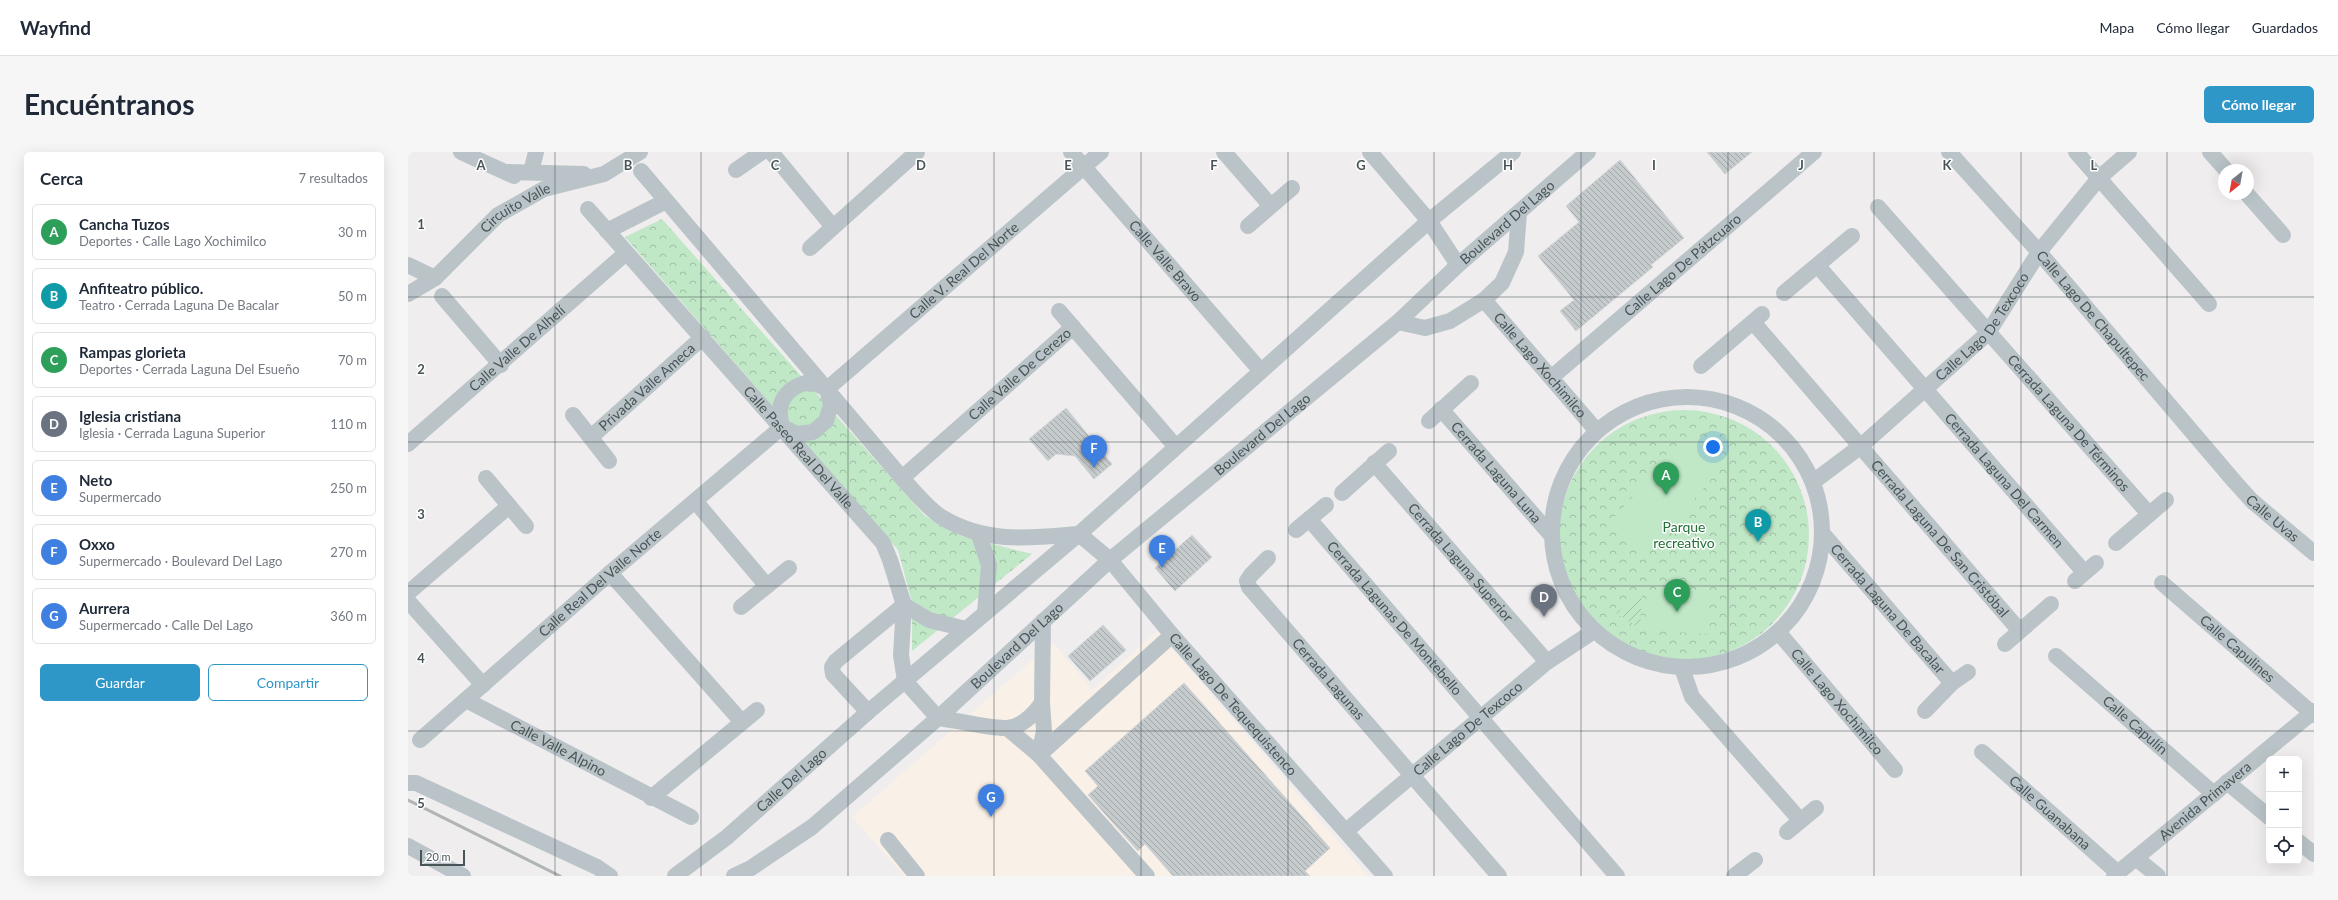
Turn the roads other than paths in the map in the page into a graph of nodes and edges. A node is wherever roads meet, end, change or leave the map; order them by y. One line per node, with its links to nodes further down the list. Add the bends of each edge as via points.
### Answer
1 (461, 152): 22 (street)
2 (536, 152): 23 (street)
3 (640, 152): 24 (street, Circuito Valle)
4 (762, 152): 20 (street)
5 (771, 152): 36 (street)
6 (917, 152): 36 (street)
7 (1071, 152): 19 (street, Calle Valle Bravo)
8 (1101, 152): 19 (street, Calle V. Real Del Norte)
9 (1224, 152): 30 (street)
10 (1370, 152): 34 (street)
11 (1513, 152): 34 (street)
12 (1588, 152): 33 (street, Boulevard Del Lago)
13 (1814, 152): 60 (street, Calle Lago De Pátzcuaro)
14 (1949, 152): 41 (street, Calle Lago De Chapultepec)
15 (2076, 152): 25 (street)
16 (2129, 152): 25 (street, Calle Lago De Texcoco)
17 (2210, 152): 18 (street)
18 (2221, 164)
19 (1084, 167): 59 (street, Calle Valle Bravo); 62 (street, Calle V. Real Del Norte)
20 (736, 170)
21 (641, 171): 29 (street)
22 (506, 172): 23 (street); 27 (street)
23 (531, 172): 24 (street)
24 (604, 174): 27 (street, Circuito Valle)
25 (2099, 178): 41 (street, Calle Lago De Texcoco); 51 (street)
26 (1292, 188): 30 (street)
27 (544, 189): 46 (street, Circuito Valle, via 498,215)
28 (2252, 200): 38 (street)
29 (666, 201): 37 (street); 62 (street)
30 (1270, 205): 35 (street)
31 (1878, 207): 55 (street, Cerrada Laguna De Términos)
32 (588, 209): 37 (street, Calle Paseo Real Del Valle)
33 (1519, 213): 44 (street, Boulevard Del Lago); 50 (street, via 1516,252 1502,283)
34 (1428, 221): 44 (street); 59 (street)
35 (1248, 226)
36 (833, 227): 40 (street)
37 (606, 230): 42 (street, Calle Paseo Real Del Valle)
38 (2284, 235)
39 (1852, 236): 45 (street)
40 (810, 248)
41 (2039, 252): 55 (street, Calle Lago De Texcoco); 78 (street, Calle Lago De Chapultepec)
42 (626, 253): 56 (street, Calle Paseo Real Del Valle); 57 (street, Calle Valle De Alhelí)
43 (408, 265): 46 (street)
44 (1458, 266): 53 (street, Boulevard Del Lago)
45 (1818, 266): 47 (street); 63 (street, Cerrada Laguna Del Carmen)
46 (435, 278): 48 (street, Circuito Valle)
47 (1784, 293)
48 (408, 294)
49 (442, 296): 57 (street)
50 (1484, 300): 53 (street, via 1450,321 1425,328); 60 (street, Calle Lago Xochimilco)
51 (2209, 304)
52 (1060, 311): 54 (street)
53 (1398, 322): 96 (street, Boulevard Del Lago)
54 (1073, 327): 72 (street, Calle Valle De Cerezo); 77 (street, Calle Valle De Cerezo)
55 (1988, 332): 63 (street, Calle Lago De Texcoco); 85 (street, Cerrada Laguna De Términos)
56 (703, 337): 67 (street, Calle Paseo Real Del Valle); 69 (street, Privada Valle Ameca)
57 (501, 365): 70 (street, Calle Valle De Alhelí)
58 (1701, 366): 71 (street, Cerrada Laguna De San Cristóbal, via 1758,318)
59 (1260, 370): 72 (street)
60 (1552, 377): 68 (street, Calle Lago Xochimilco)
61 (1471, 383): 64 (street, Cerrada Laguna Luna)
62 (827, 389): 67 (street, via 817,384 794,386 785,394 779,410); 67 (street, via 831,405 826,421 822,425 813,432 797,434); 77 (street)
63 (1925, 389): 71 (street, Calle Lago De Texcoco); 98 (street, Cerrada Laguna Del Carmen)
64 (1441, 410): 66 (street, Cerrada Laguna Luna); 92 (street, Cerrada Laguna Luna)
65 (573, 415): 69 (street, Privada Valle Ameca)
66 (1429, 421)
67 (782, 427): 82 (street, Calle Real Del Valle Norte); 105 (street, Calle Paseo Real Del Valle, via 883,543)
68 (1596, 430): 79 (street, via 1623,412 1654,400 1686,396 1718,400 1748,411 1776,430 1797,454); 92 (street, via 1575,454 1560,482)
69 (591, 437): 74 (street, Privada Valle Ameca)
70 (410, 438)
71 (1861, 446): 79 (street, Calle Lago De Texcoco); 110 (street, Cerrada Laguna De San Cristóbal)
72 (1176, 447): 89 (street)
73 (1389, 451): 75 (street)
74 (609, 461)
75 (1374, 463): 80 (street); 116 (street, Cerrada Laguna Superior)
76 (486, 478): 84 (street)
77 (902, 478): 91 (street, via 942,518)
78 (2234, 481): 94 (street, Calle Uvas, via 2252,501)
79 (1813, 482): 90 (street, via 1821,508)
80 (1342, 493)
81 (2166, 500): 85 (street)
82 (695, 501): 99 (street, Calle Real Del Valle Norte); 101 (street)
83 (1326, 505): 86 (street)
84 (509, 506): 87 (street); 102 (street)
85 (2149, 514): 93 (street)
86 (1309, 519): 88 (street); 129 (street, Cerrada Lagunas De Montebello)
87 (526, 526)
88 (1296, 530)
89 (1079, 534): 91 (street, via 1019,539); 96 (street, Calle Lago De Tequequistenco); 107 (street)
90 (1823, 534): 112 (street, via 1818,571 1806,598); 120 (street, Cerrada Laguna De Bacalar)
91 (979, 535): 107 (street, via 989,565)
92 (1551, 535): 111 (street, via 1558,577 1573,606)
93 (2116, 544)
94 (2314, 553)
95 (1268, 558): 136 (street, Cerrada Lagunas, via 1250,575 1249,587)
96 (1110, 560): 108 (street, Boulevard Del Lago); 113 (street, Calle Lago De Tequequistenco)
97 (789, 568): 101 (street)
98 (2085, 572)
99 (610, 573): 121 (street, Calle Real Del Valle Norte); 130 (street)
100 (2162, 583): 127 (street, Calle Capulines)
101 (766, 586): 106 (street)
102 (408, 593)
103 (408, 601): 121 (street)
104 (2051, 604): 110 (street, Cerrada Laguna De San Cristóbal)
105 (904, 605): 109 (street, via 929,620); 119 (street, Calle Paseo Real Del Valle, via 901,655); 126 (street, via 836,660 832,667 833,674)
106 (741, 607)
107 (985, 613): 109 (street)
108 (1043, 621): 123 (street); 128 (street, Boulevard Del Lago)
109 (966, 629): 119 (street)
110 (2019, 630): 114 (street, Cerrada Laguna De San Cristóbal)
111 (1594, 631): 116 (street, Calle Lago De Texcoco); 117 (street, via 1620,650 1650,663)
112 (1779, 633): 117 (street, via 1750,653 1717,665); 135 (street, Calle Lago Xochimilco)
113 (1172, 636): 134 (street); 145 (street, Calle Lago De Tequequistenco)
114 (2005, 644)
115 (2056, 656): 139 (street, Calle Capulín)
116 (1547, 662): 129 (street, Calle Lago De Texcoco)
117 (1682, 668): 144 (street, via 1692,697)
118 (1968, 672): 120 (street, Cerrada Laguna De Bacalar)
119 (905, 681): 126 (street, Calle Del Lago); 128 (street)
120 (1952, 683): 125 (street, Cerrada Laguna De Bacalar)
121 (483, 685): 122 (street, Calle Real Del Valle Norte)
122 (466, 700): 132 (street, Calle Real Del Valle Norte); 140 (street, Calle Valle Alpino)
123 (1042, 703): 131 (street, via 1020,724); 134 (street, via 1044,731)
124 (757, 710): 130 (street)
125 (1924, 710)
126 (868, 712): 157 (street, Calle Del Lago, via 726,837)
127 (2313, 713): 137 (street, Avenida Primavera)
128 (938, 718): 131 (street); 158 (street, via 812,827 751,868)
129 (1480, 719): 136 (street, Calle Lago De Texcoco); 162 (street, Cerrada Lagunas De Montebello)
130 (742, 722): 140 (street)
131 (1007, 728): 134 (street)
132 (420, 740)
133 (1982, 752): 154 (street, Calle Guanabana)
134 (1039, 755): 159 (street)
135 (1895, 770)
136 (1413, 775): 145 (street, Calle Lago De Texcoco); 161 (street, Cerrada Lagunas)
137 (2227, 782): 139 (street, Avenida Primavera); 142 (street)
138 (408, 783): 156 (street, via 416,783 597,867)
139 (2214, 794): 151 (street, Avenida Primavera)
140 (651, 798): 143 (street, Calle Valle Alpino)
141 (1816, 808): 144 (street)
142 (2266, 814)
143 (691, 817)
144 (1800, 820): 146 (street)
145 (1346, 831): 160 (street, Calle Lago De Tequequistenco)
146 (1787, 832)
147 (888, 840): 153 (street)
148 (2302, 844): 150 (street)
149 (408, 846): 155 (street)
150 (2314, 854)
151 (2137, 859): 154 (street, Avenida Primavera); 164 (street)
152 (1755, 860): 163 (street)
153 (914, 873)
154 (2116, 874)
155 (462, 876)
156 (610, 876)
157 (677, 876)
158 (734, 876)
159 (1147, 876)
160 (1385, 876)
161 (1499, 876)
162 (1617, 876)
163 (1734, 876)
164 (2158, 876)

